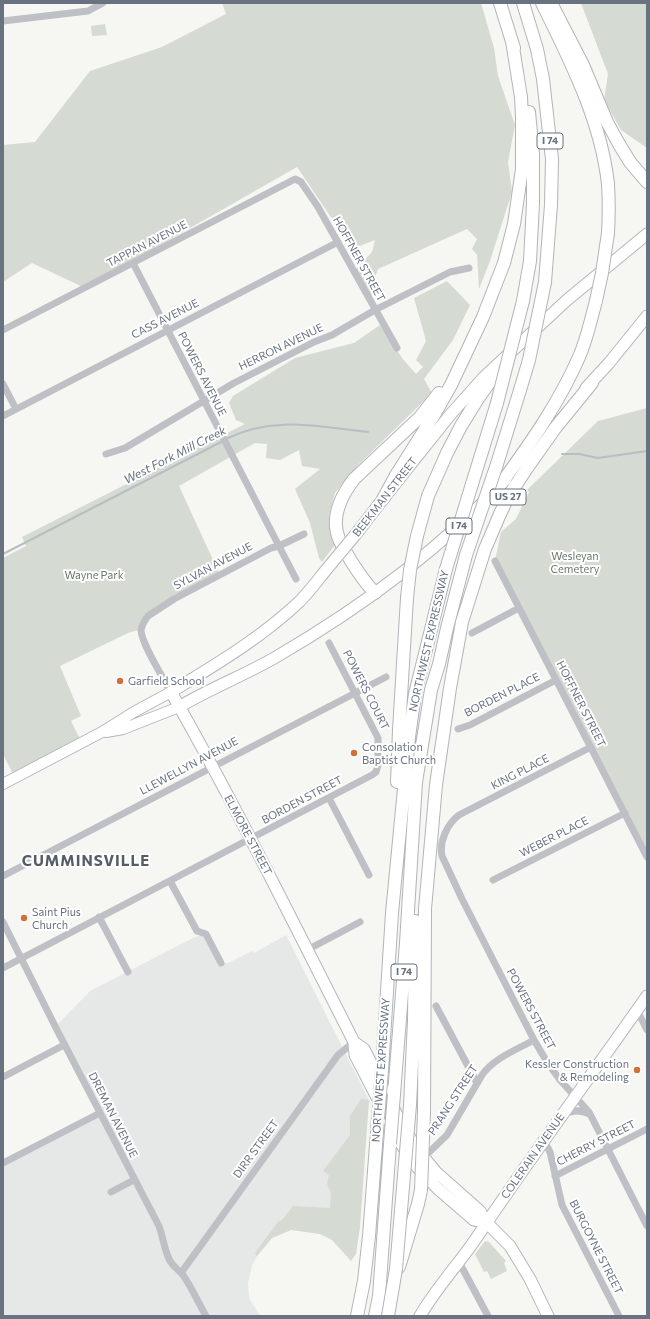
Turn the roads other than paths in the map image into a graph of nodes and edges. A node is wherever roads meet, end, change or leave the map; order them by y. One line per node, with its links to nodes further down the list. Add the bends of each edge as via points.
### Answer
1 (103, 3): 6 (street, via 88,11)
2 (500, 3): 7 (highway, NORTHWEST EXPRESSWAY / I 74)
3 (522, 3): 53 (highway, NORTHWEST EXPRESSWAY / I 74, bridge, via 537,49 543,79 552,160 545,282 529,360 466,555 431,690 416,782)
4 (542, 3): 27 (highway, bridge, via 587,102 596,128 608,184 608,233 596,301 580,356 557,401)
5 (551, 3): 9 (highway, via 616,139 630,162)
6 (3, 21)
7 (512, 41): 20 (highway, via 522,116 522,169 514,224 494,292); 59 (highway, NORTHWEST EXPRESSWAY / I 74, bridge, via 530,114 533,154 530,261 524,301 497,403 446,569 415,694)
8 (301, 182): 11 (street, HOFFNER STREET); 12 (street, TAPPAN AVENUE, via 295,179)
9 (647, 182)
10 (647, 234): 19 (main road, BEEKMAN STREET)
11 (338, 242): 14 (street, HOFFNER STREET); 17 (street, CASS AVENUE)
12 (133, 263): 16 (street, TAPPAN AVENUE); 17 (street, POWERS AVENUE)
13 (469, 268): 14 (street, HERRON AVENUE, via 450,272)
14 (375, 310): 18 (street, HOFFNER STREET); 23 (street, HERRON AVENUE, via 332,335 234,383)
15 (647, 316): 21 (main road, BEEKMAN STREET / US 27)
16 (3, 330)
17 (167, 331): 23 (street, POWERS AVENUE); 24 (street, CASS AVENUE)
18 (397, 348)
19 (514, 348): 28 (main road, BEEKMAN STREET, via 450,415); 59 (highway, bridge, via 461,426 428,496 416,536 407,598 398,730)
20 (459, 366): 28 (highway, via 434,415); 33 (highway, via 420,417 354,479 340,502 336,513 338,539)
21 (592, 383): 27 (main road, BEEKMAN STREET, via 579,394 527,457); 36 (highway, US 27, via 556,427 508,497 485,549)
22 (3, 384): 24 (street)
23 (204, 402): 26 (street, HERRON AVENUE, via 126,448); 30 (street, POWERS AVENUE)
24 (16, 409): 25 (street, CASS AVENUE)
25 (3, 416)
26 (106, 454)
27 (500, 485): 33 (main road, BEEKMAN STREET, via 444,540)
28 (383, 499): 40 (main road, BEEKMAN STREET, bridge, via 299,601 233,654)
29 (304, 534): 30 (street, SYLVAN AVENUE)
30 (279, 546): 32 (street, POWERS AVENUE); 35 (street, SYLVAN AVENUE, via 174,599 148,616)
31 (495, 561): 34 (street, HOFFNER STREET)
32 (296, 579)
33 (374, 593): 42 (main road, BEEKMAN STREET, via 276,658)
34 (519, 608): 36 (street); 39 (street, HOFFNER STREET)
35 (141, 629): 40 (street, ELMORE STREET, via 144,642)
36 (466, 632): 67 (highway, via 450,688 436,785 426,909)
37 (329, 643): 41 (street, POWERS COURT)
38 (386, 677): 41 (street, LLEWELLYN AVENUE)
39 (556, 680): 43 (street, BORDEN PLACE); 45 (street, HOFFNER STREET)
40 (171, 692): 42 (main road, ELMORE STREET); 44 (main road, BEEKMAN STREET)
41 (355, 693): 46 (street, LLEWELLYN AVENUE); 47 (street, POWERS COURT, via 378,738)
42 (179, 707): 44 (main road, BEEKMAN STREET, via 123,729); 46 (main road, ELMORE STREET)
43 (458, 729)
44 (102, 732): 48 (main road, BEEKMAN STREET)
45 (591, 748): 50 (street, HOFFNER STREET); 51 (street, KING PLACE)
46 (212, 767): 52 (main road, ELMORE STREET); 55 (street, LLEWELLYN AVENUE)
47 (376, 772): 49 (street, BORDEN STREET)
48 (3, 784)
49 (329, 798): 52 (street, BORDEN STREET); 56 (street)
50 (624, 813): 54 (street, HOFFNER STREET); 57 (street, WEBER PLACE)
51 (459, 815): 73 (street, POWERS STREET, via 453,820 444,837 440,850 442,856)
52 (250, 840): 58 (street, BORDEN STREET); 63 (main road, ELMORE STREET)
53 (411, 850): 77 (highway, via 415,897); 99 (highway, NORTHWEST EXPRESSWAY / I 74, bridge)
54 (647, 857)
55 (3, 876)
56 (369, 876)
57 (493, 880)
58 (170, 881): 60 (street, BORDEN STREET); 65 (street, via 197,931 206,934)
59 (392, 913): 98 (highway, NORTHWEST EXPRESSWAY / I 74, bridge, via 369,1236)
60 (99, 917): 64 (street, BORDEN STREET); 68 (street)
61 (3, 922): 64 (street, DREMAN AVENUE)
62 (360, 922): 63 (street)
63 (307, 950): 74 (main road, ELMORE STREET)
64 (21, 958): 66 (street, BORDEN STREET); 75 (street, DREMAN AVENUE)
65 (221, 963)
66 (3, 968)
67 (425, 968): 77 (highway); 100 (highway, bridge, via 424,1112 420,1190)
68 (128, 972)
69 (647, 996): 71 (main road, COLERAIN AVENUE)
70 (436, 1006): 78 (street)
71 (637, 1010): 72 (street); 79 (main road, COLERAIN AVENUE)
72 (647, 1030)
73 (534, 1040): 78 (street, PRANG STREET, via 493,1062); 79 (street, POWERS STREET, via 553,1071)
74 (354, 1042): 86 (main road, ELMORE STREET, via 364,1049 407,1133); 88 (main road, ELMORE STREET, via 355,1055); 96 (street, DIRR STREET, via 338,1055)
75 (64, 1045): 76 (street); 80 (street, DREMAN AVENUE)
76 (3, 1077)
77 (411, 1081): 101 (highway, bridge, via 396,1269)
78 (477, 1083): 86 (street, PRANG STREET, via 447,1135)
79 (575, 1097): 81 (main road, COLERAIN AVENUE); 82 (street, POWERS STREET)
80 (100, 1113): 87 (street); 90 (street, DREMAN AVENUE)
81 (561, 1116): 82 (street, via 580,1110); 84 (main road, COLERAIN AVENUE)
82 (592, 1118): 85 (street, POWERS STREET)
83 (647, 1129): 85 (street, CHERRY STREET)
84 (544, 1141): 89 (street, BURGOYNE STREET, via 550,1152); 93 (main road, COLERAIN AVENUE)
85 (608, 1150): 89 (street, CHERRY STREET); 92 (street, POWERS STREET)
86 (424, 1158): 88 (street, PRANG STREET); 93 (main road, ELMORE STREET, via 441,1177 480,1211)
87 (3, 1163)
88 (415, 1166): 93 (main road, ELMORE STREET, via 474,1220)
89 (555, 1176): 105 (street, BURGOYNE STREET, via 563,1208)
90 (134, 1180): 91 (street); 96 (street, DREMAN AVENUE, via 159,1226 169,1260)
91 (111, 1192)
92 (644, 1211): 94 (street, POWERS STREET)
93 (486, 1222): 95 (main road, COLERAIN AVENUE); 104 (main road, ELMORE STREET, via 510,1246 522,1264)
94 (647, 1226)
95 (459, 1262): 102 (main road, COLERAIN AVENUE); 103 (street)
96 (181, 1273): 97 (street, DREMAN AVENUE)
97 (206, 1316)
98 (357, 1316)
99 (376, 1316)
100 (384, 1316)
101 (388, 1316)
102 (420, 1316)
103 (488, 1316)
104 (548, 1316)
105 (619, 1316)

